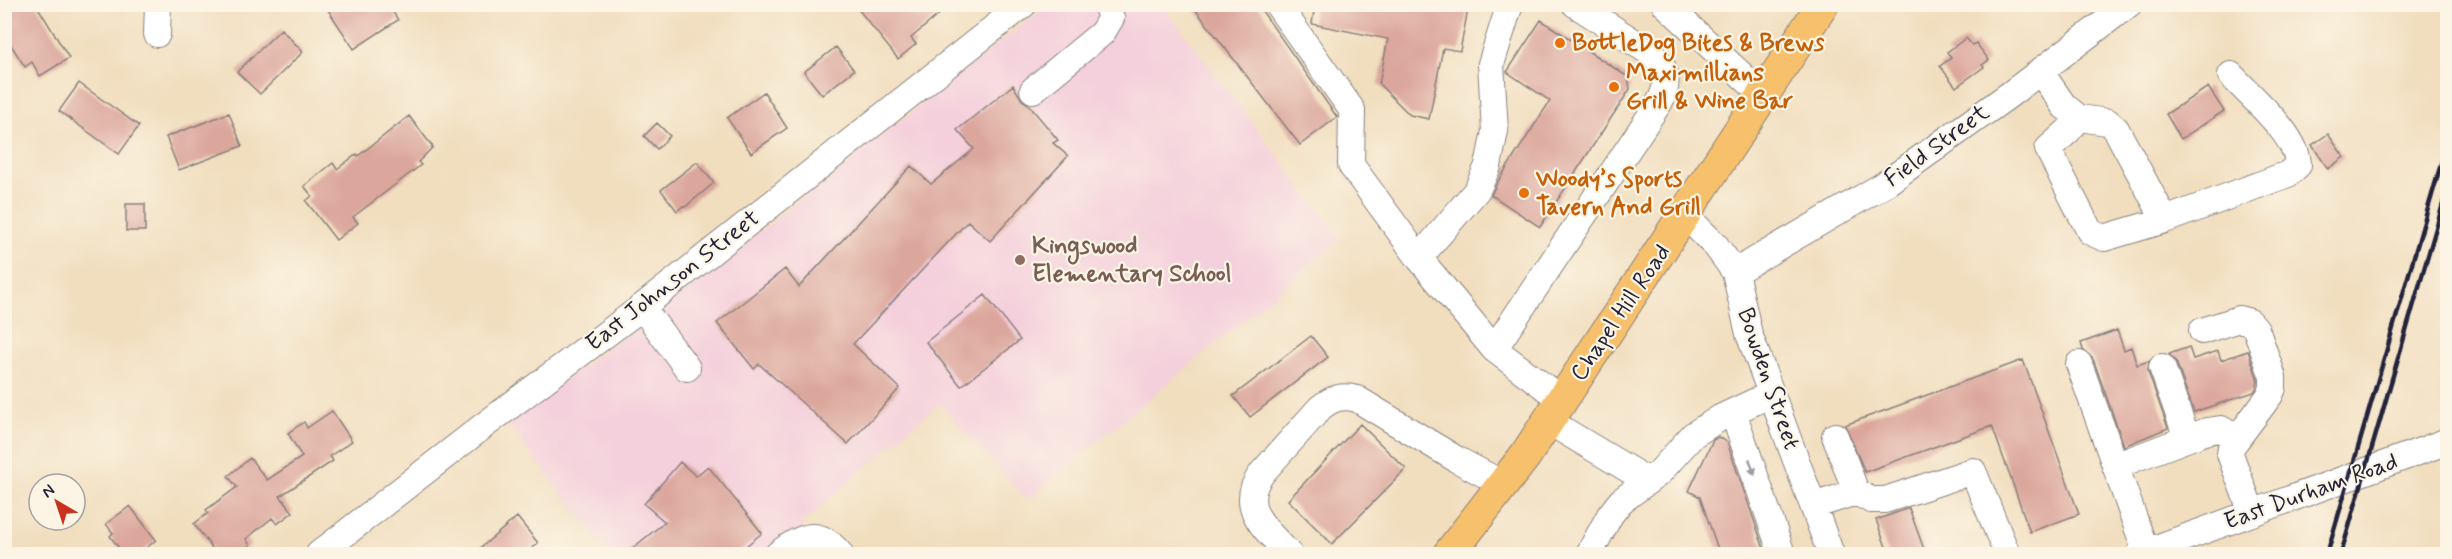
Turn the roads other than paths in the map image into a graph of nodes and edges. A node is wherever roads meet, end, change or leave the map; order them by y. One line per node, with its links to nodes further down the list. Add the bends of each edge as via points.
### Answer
1 (158, 4): 10 (street)
2 (1024, 4): 20 (street, East Johnson Street)
3 (1106, 4): 13 (street, via 1111,18 1102,33)
4 (1277, 4): 18 (street, via 1352,110 1351,165)
5 (1509, 4): 18 (street, via 1491,64 1496,131 1488,166 1477,190)
6 (1575, 4): 22 (street, via 1654,55 1666,74 1664,95)
7 (1665, 4): 14 (street)
8 (1823, 4): 14 (main road, Chapel Hill Road)
9 (2129, 4): 11 (street, Field Street)
10 (157, 34)
11 (2040, 71): 15 (street, via 2064,106); 19 (street, Field Street, via 1882,186)
12 (2231, 75): 17 (street, via 2287,136 2298,165 2288,174)
13 (1033, 90)
14 (1763, 95): 16 (main road, Chapel Hill Road)
15 (2079, 118): 17 (street, via 2108,122 2116,129); 17 (street, via 2048,149 2090,232 2104,238)
16 (1686, 216): 19 (street, Bowden Street); 27 (main road, Chapel Hill Road)
17 (2165, 220)
18 (1419, 258): 22 (street)
19 (1735, 272): 26 (street, Bowden Street, via 1749,334)
20 (642, 307): 25 (street); 41 (street, East Johnson Street)
21 (2202, 331): 31 (street, via 2239,319 2250,322 2256,328 2273,377 2270,394)
22 (1494, 349): 27 (street)
23 (2079, 364): 33 (street)
24 (2162, 367): 30 (street)
25 (687, 368)
26 (1771, 394): 28 (street); 37 (street, Bowden Street)
27 (1555, 411): 34 (street); 35 (main road, Chapel Hill Road)
28 (1733, 412): 34 (street, via 1693,435); 46 (street, one-way to 46)
29 (1835, 436): 36 (street)
30 (2187, 438): 31 (street, via 2216,429); 33 (street)
31 (2236, 438): 38 (street, via 2230,454)
32 (2448, 441): 38 (street, East Durham Road)
33 (2115, 466): 40 (street)
34 (1648, 481): 45 (street, via 1621,501)
35 (1503, 484): 43 (street, via 1357,399 1330,399 1253,484 1251,505 1256,516); 44 (main road, Chapel Hill Road)
36 (1856, 492): 37 (street); 48 (street, via 1871,500 1885,500 1973,471)
37 (1813, 506): 47 (street, Bowden Street)
38 (2252, 513): 40 (street, East Durham Road)
39 (834, 548): 42 (street, via 817,537 807,538)
40 (2143, 553)
41 (319, 555)
42 (777, 555)
43 (1289, 555)
44 (1449, 555)
45 (1589, 555)
46 (1782, 555)
47 (1831, 555)
48 (2007, 555)

